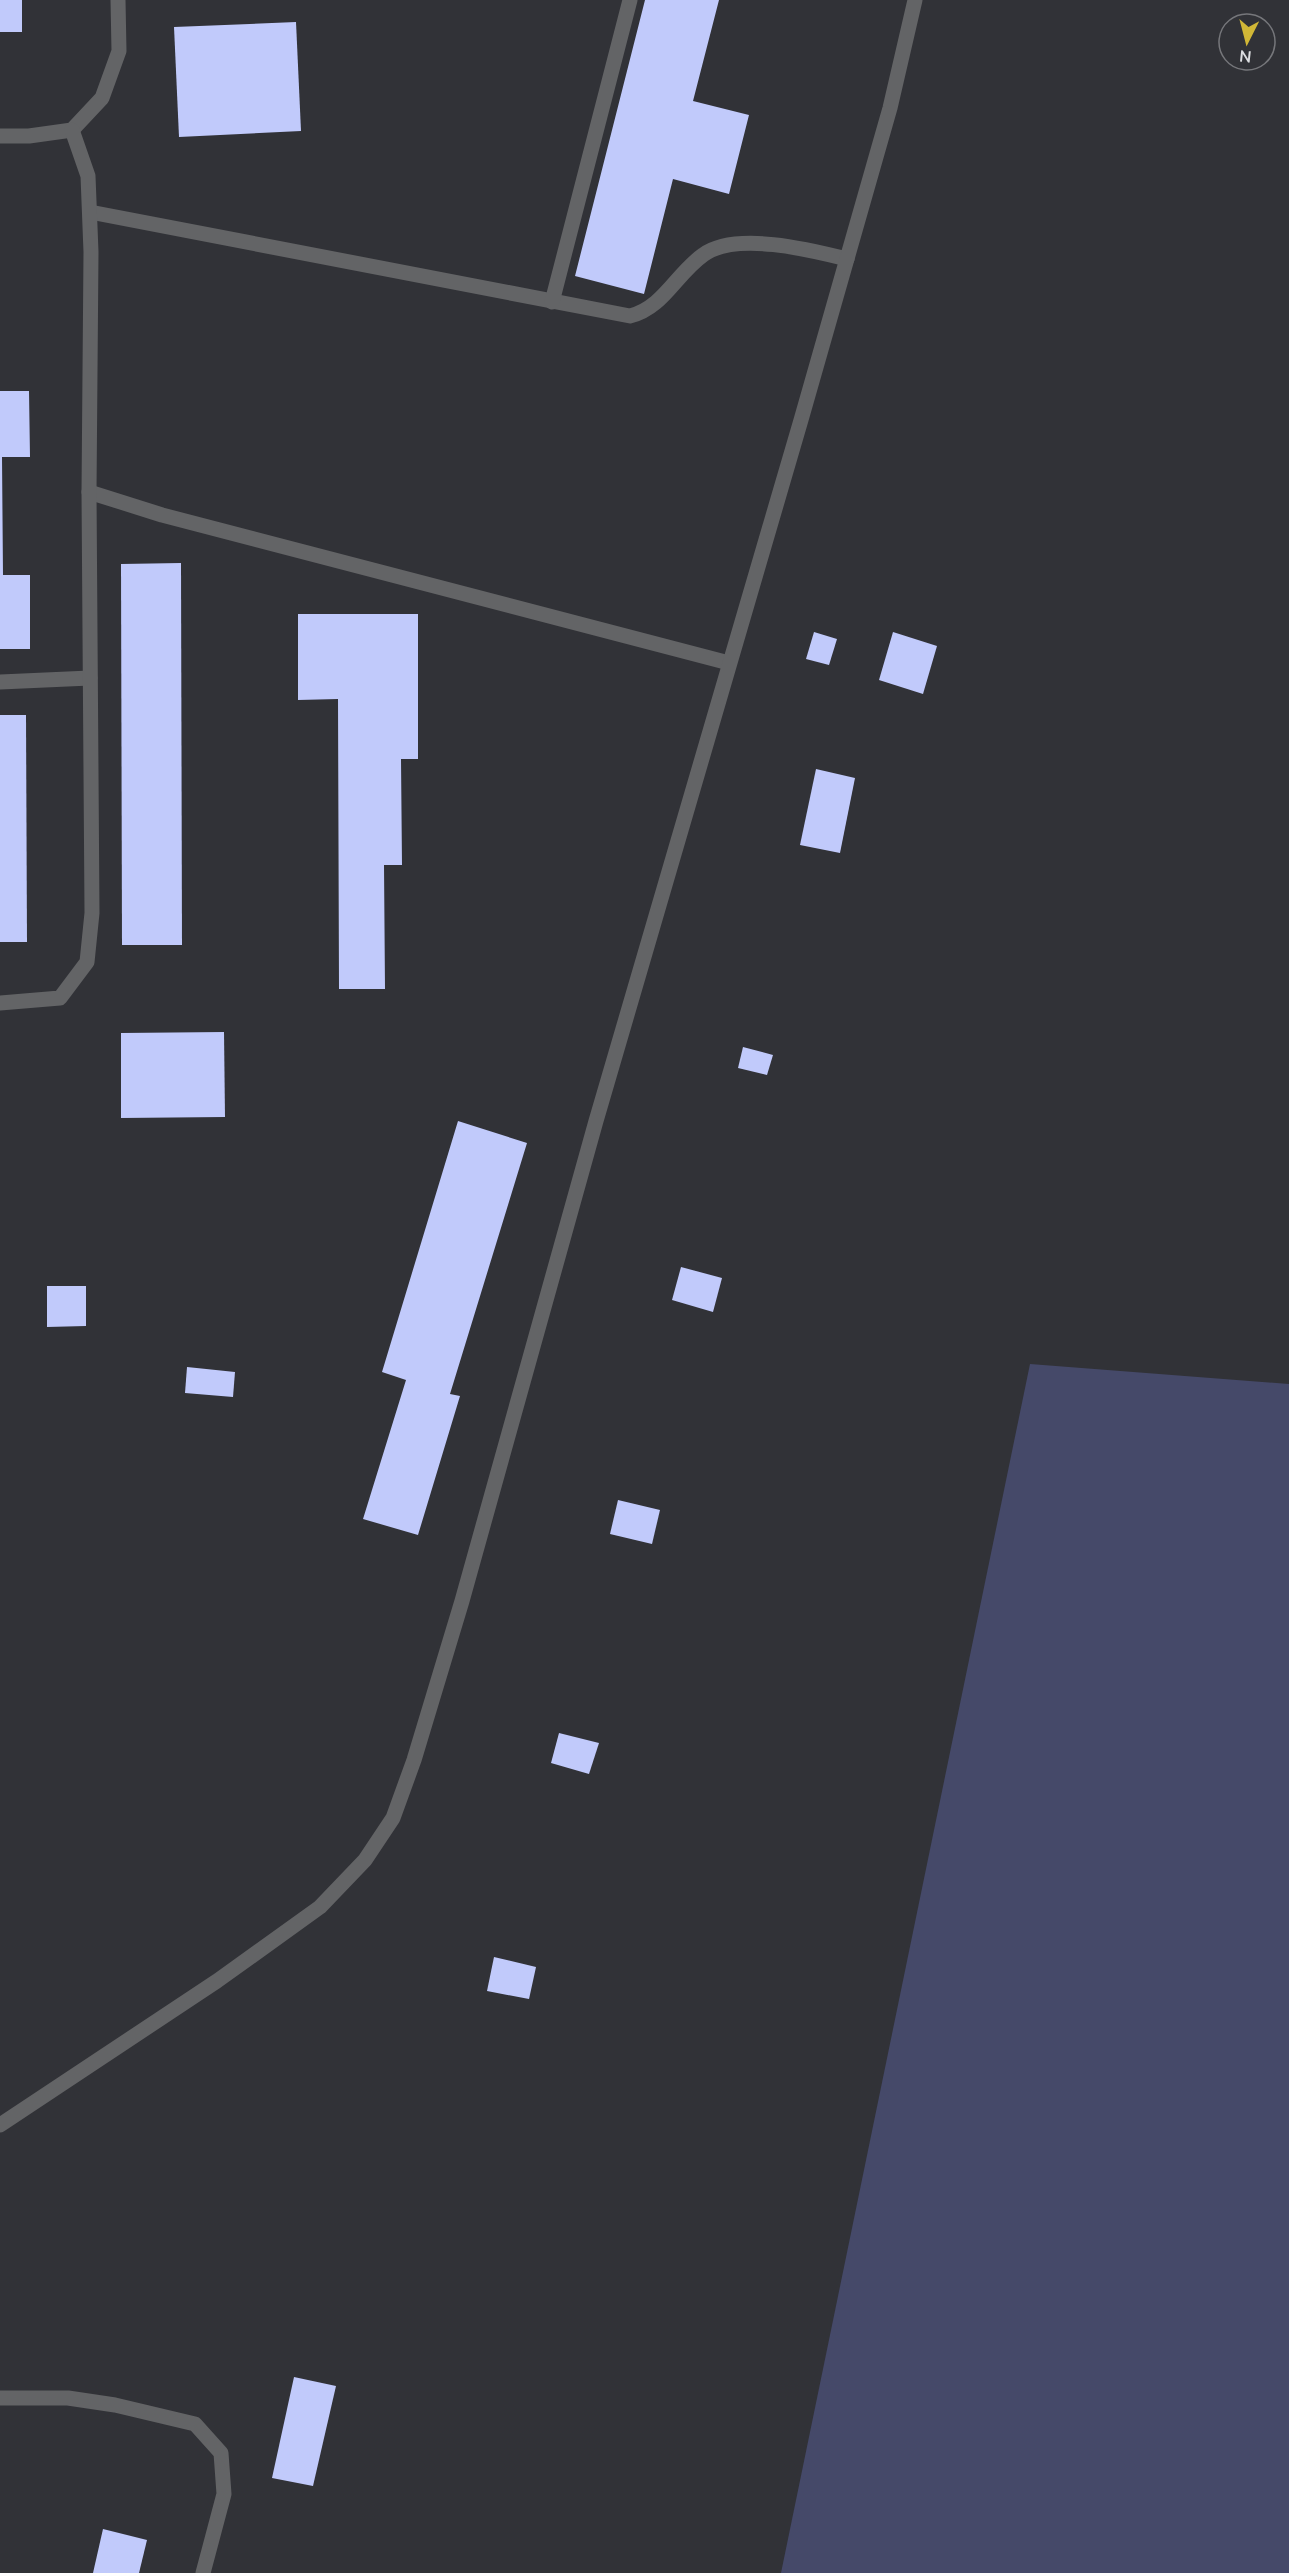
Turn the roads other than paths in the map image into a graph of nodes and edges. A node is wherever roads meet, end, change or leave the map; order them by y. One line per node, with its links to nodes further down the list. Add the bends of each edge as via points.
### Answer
1 (118, 0): 4 (lane, via 116,61 102,98)
2 (630, 0): 8 (lane)
3 (915, 0): 7 (lane, via 890,108)
4 (72, 130): 5 (lane); 6 (lane, via 88,177)
5 (0, 136)
6 (90, 212): 8 (lane); 9 (lane)
7 (847, 259): 8 (lane, via 796,247 735,244 704,254 646,312 630,316); 10 (lane)
8 (552, 302)
9 (89, 492): 10 (lane, via 174,518); 11 (lane)
10 (729, 663): 14 (lane, via 462,1601 393,1818 365,1860 320,1907 217,1981)
11 (90, 678): 12 (lane); 13 (lane, via 92,913 87,962 60,998)
12 (0, 682)
13 (0, 1003)
14 (0, 2125)
15 (0, 2398): 16 (lane, via 68,2398 195,2424 221,2453 224,2494)
16 (203, 2573)

